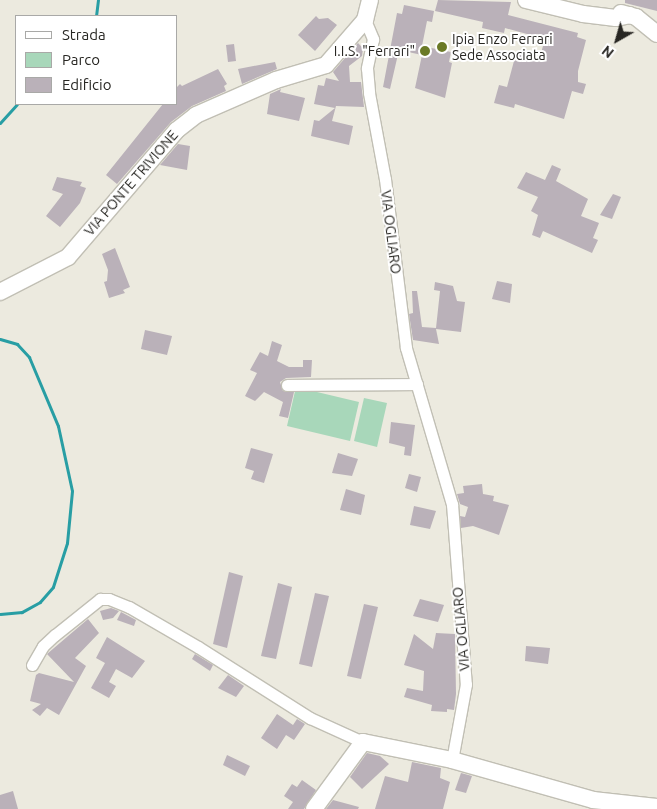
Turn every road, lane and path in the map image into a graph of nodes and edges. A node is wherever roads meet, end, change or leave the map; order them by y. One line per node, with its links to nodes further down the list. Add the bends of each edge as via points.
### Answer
1 (370, 0): 4 (street)
2 (526, 0): 3 (street)
3 (573, 4): 5 (street, via 630,15)
4 (365, 20): 6 (street, VIA PONTE TRIVIONE, via 326,65 214,104 177,130 68,257); 7 (street, VIA OGLIARO, via 372,39 367,68 369,93 385,179 406,348)
5 (657, 34)
6 (0, 292)
7 (417, 384): 8 (street); 11 (street, VIA OGLIARO, via 452,504 466,684)
8 (287, 385)
9 (32, 665): 10 (street, via 55,634 100,599 109,599 198,647)
10 (359, 746): 11 (street); 14 (street)
11 (452, 760): 12 (street)
12 (592, 805): 13 (street)
13 (657, 807)
14 (314, 809)

